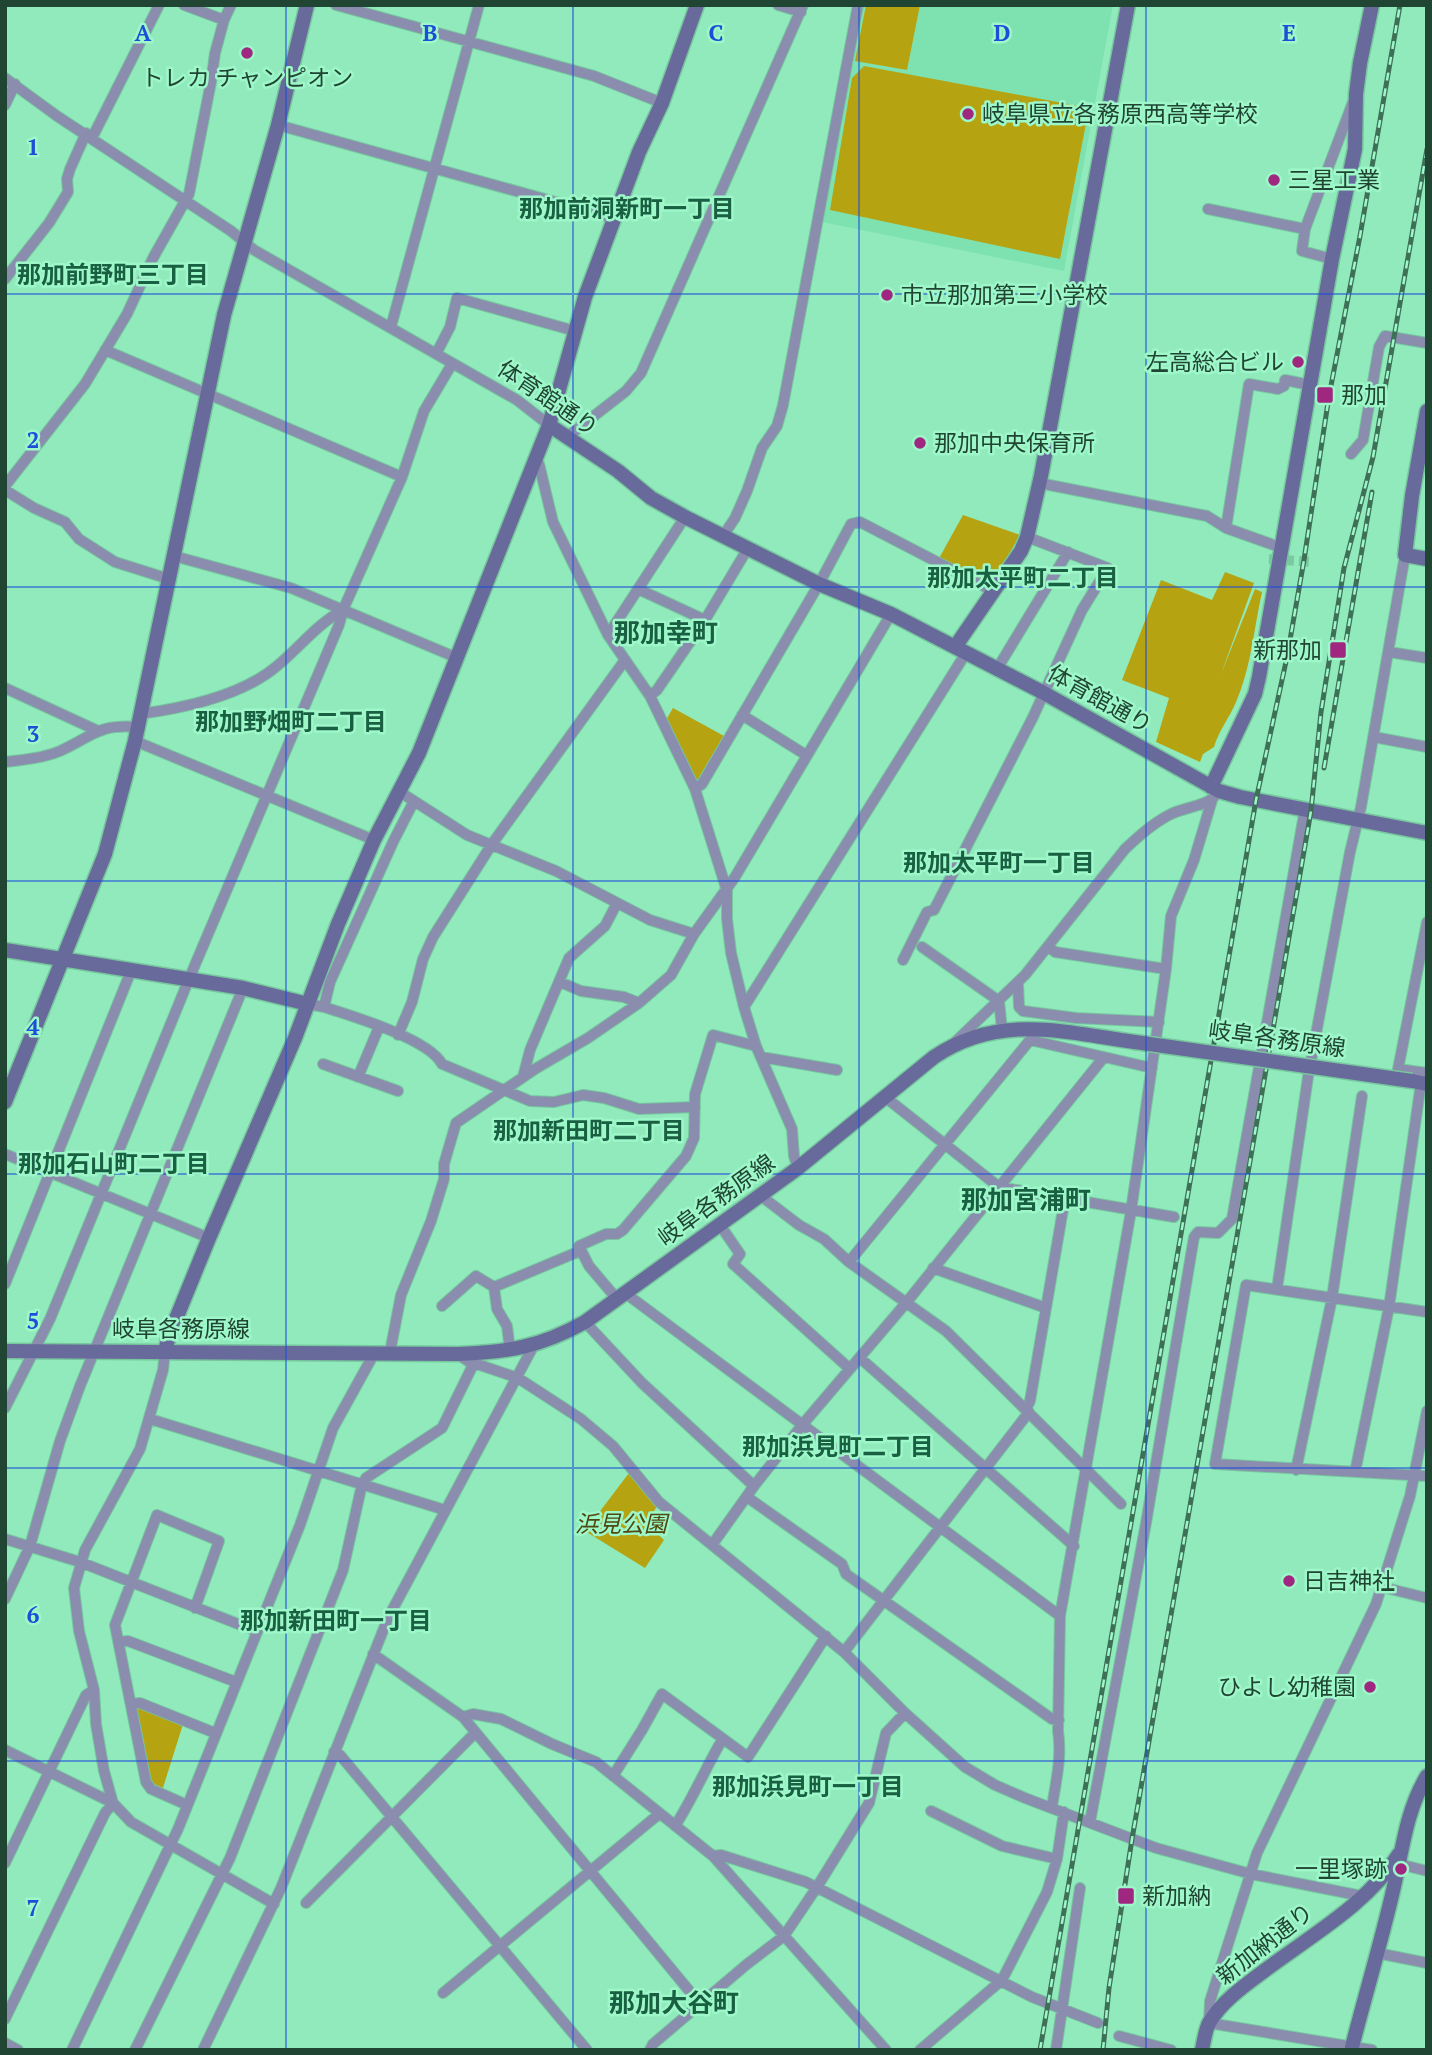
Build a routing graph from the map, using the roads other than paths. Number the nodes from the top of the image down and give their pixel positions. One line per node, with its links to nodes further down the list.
1 (159, 5): 21 (street)
2 (184, 5): 13 (street)
3 (231, 5): 13 (street)
4 (307, 5): 20 (street)
5 (336, 5): 14 (street)
6 (479, 5): 14 (street)
7 (697, 5): 18 (street)
8 (778, 5): 12 (street)
9 (858, 5): 49 (street)
10 (1128, 5): 46 (street)
11 (1372, 5): 17 (street)
12 (802, 9): 40 (street)
13 (224, 20): 23 (street)
14 (469, 42): 18 (street); 22 (street)
15 (5, 78): 16 (street)
16 (15, 84): 19 (street); 21 (street)
17 (1356, 94): 26 (street); 28 (street)
18 (662, 103): 25 (street)
19 (5, 104)
20 (278, 125): 22 (street); 27 (street)
21 (89, 136): 23 (street); 29 (street)
22 (435, 168): 25 (street); 30 (street)
23 (186, 201): 27 (street); 33 (street)
24 (1208, 209): 26 (street)
25 (613, 218): 31 (street)
26 (1305, 229): 28 (street)
27 (244, 242): 30 (street); 37 (street)
28 (1332, 258): 36 (street)
29 (5, 279)
30 (389, 327): 34 (street, 体育館通り)
31 (575, 331): 34 (street); 39 (street)
32 (1427, 343): 41 (street)
33 (105, 350): 37 (street); 45 (street)
34 (436, 354): 35 (street, 体育館通り)
35 (452, 363): 39 (street, 体育館通り); 44 (street)
36 (1310, 385): 48 (street); 52 (street)
37 (207, 393): 44 (street); 55 (street)
38 (1427, 411): 42 (street)
39 (550, 425): 40 (street, 体育館通り); 43 (street)
40 (566, 438): 47 (street, 体育館通り)
41 (1351, 454)
42 (1422, 459): 54 (street)
43 (535, 460): 64 (street); 67 (street)
44 (402, 477): 61 (street)
45 (7, 482): 57 (street)
46 (1040, 483): 48 (street); 50 (street)
47 (685, 517): 49 (street, 体育館通り); 59 (street)
48 (1226, 528): 52 (street)
49 (723, 536): 51 (street)
50 (1027, 537): 53 (street); 60 (street)
51 (748, 548): 58 (street); 63 (street)
52 (1282, 548): 83 (street)
53 (1068, 552): 70 (street); 72 (street)
54 (1405, 555): 56 (street); 66 (street)
55 (174, 556): 57 (street); 61 (street)
56 (1427, 559)
57 (169, 579): 75 (street)
58 (819, 584): 60 (street); 62 (street); 74 (street)
59 (638, 589): 63 (street); 64 (street)
60 (993, 591): 65 (street)
61 (343, 610): 67 (street); 75 (street); 84 (street)
62 (891, 614): 65 (street, 体育館通り); 79 (street)
63 (705, 620): 73 (street)
64 (608, 635): 69 (street)
65 (961, 650): 70 (street, 体育館通り); 110 (street)
66 (1389, 652): 68 (street); 77 (street)
67 (455, 657): 82 (street)
68 (1427, 658)
69 (625, 660): 73 (street); 90 (street)
70 (997, 669): 72 (street, 体育館通り)
71 (5, 688): 76 (street)
72 (1042, 692): 83 (street, 体育館通り); 99 (street)
73 (650, 696): 81 (street)
74 (742, 715): 79 (street); 81 (street)
75 (138, 727): 76 (street); 84 (street); 98 (street)
76 (96, 730): 80 (street)
77 (1374, 737): 78 (street); 87 (street)
78 (1427, 747)
79 (806, 755): 91 (street)
80 (5, 762)
81 (695, 789): 91 (street)
82 (400, 792): 85 (street); 89 (street)
83 (1214, 793): 86 (street, 体育館通り); 95 (street); 100 (street)
84 (267, 794): 89 (street); 102 (street)
85 (414, 802): 90 (street); 109 (street)
86 (1305, 809): 87 (street, 体育館通り); 227 (street)
87 (1357, 820): 88 (street, 体育館通り); 149 (street)
88 (1427, 833)
89 (374, 840): 108 (street)
90 (492, 844): 92 (street); 114 (street)
91 (727, 891): 94 (street); 110 (street)
92 (617, 902): 94 (street); 103 (street)
93 (1427, 922): 124 (street)
94 (694, 934): 107 (street)
95 (1048, 946): 100 (street); 104 (street)
96 (922, 947): 106 (street)
97 (5, 950): 98 (street)
98 (62, 960): 101 (street); 129 (street)
99 (903, 960)
100 (1166, 969): 111 (street)
101 (131, 971): 102 (street); 134 (street)
102 (188, 979): 105 (street); 136 (street)
103 (560, 982): 107 (street); 123 (street)
104 (1018, 982): 106 (street); 111 (street)
105 (243, 988): 108 (street); 140 (street)
106 (999, 1001): 113 (street); 115 (street)
107 (639, 1003): 123 (street)
108 (308, 1004): 109 (street); 143 (street)
109 (324, 1007): 112 (street)
110 (744, 1007): 116 (street)
111 (1158, 1022): 120 (street)
112 (379, 1027): 114 (street); 122 (street)
113 (1002, 1029): 115 (street, 岐阜各務原線); 124 (street, 岐阜各務原線, bridge)
114 (398, 1035): 126 (street)
115 (952, 1045): 128 (street, 岐阜各務原線)
116 (756, 1046): 117 (street); 130 (street)
117 (761, 1057): 121 (street); 133 (street)
118 (1104, 1057): 120 (street); 131 (street); 135 (street)
119 (323, 1064): 122 (street)
120 (1152, 1068): 139 (street)
121 (837, 1070)
122 (358, 1077): 125 (street)
123 (523, 1078): 126 (street)
124 (1422, 1080): 154 (street)
125 (398, 1091)
126 (503, 1091): 130 (street); 165 (street)
127 (1362, 1096): 151 (street)
128 (885, 1097): 131 (street); 133 (street, 岐阜各務原線)
129 (5, 1102)
130 (695, 1107): 144 (street)
131 (944, 1145): 135 (street); 145 (street)
132 (5, 1154): 134 (street)
133 (798, 1168): 137 (street, 岐阜各務原線)
134 (50, 1172): 136 (street); 147 (street)
135 (999, 1187): 138 (street); 146 (street)
136 (102, 1192): 140 (street); 161 (street)
137 (761, 1196): 142 (street, 岐阜各務原線); 145 (street)
138 (1065, 1198): 139 (street); 155 (street)
139 (1131, 1211): 141 (street); 179 (street)
140 (152, 1214): 143 (street); 163 (street)
141 (1174, 1217)
142 (720, 1225): 150 (street, 岐阜各務原線); 169 (street)
143 (209, 1238): 162 (street)
144 (580, 1251): 148 (street); 150 (street)
145 (849, 1262): 152 (street)
146 (933, 1268): 152 (street); 155 (street)
147 (5, 1284)
148 (494, 1287): 153 (street); 159 (street)
149 (1277, 1290): 151 (street); 178 (street)
150 (621, 1296): 157 (street, 岐阜各務原線); 175 (street)
151 (1332, 1298): 154 (street); 178 (street)
152 (906, 1303): 167 (street); 172 (street)
153 (442, 1306)
154 (1389, 1307): 156 (street); 180 (street)
155 (1046, 1308): 172 (street)
156 (1427, 1312)
157 (585, 1322): 158 (street, 岐阜各務原線); 184 (street)
158 (534, 1345): 159 (street, 岐阜各務原線); 170 (street)
159 (510, 1350): 166 (street, 岐阜各務原線)
160 (5, 1351): 161 (street, 岐阜各務原線)
161 (35, 1351): 163 (street, 岐阜各務原線); 171 (street)
162 (165, 1351): 163 (street, 岐阜各務原線); 164 (street, 岐阜各務原線); 174 (street)
163 (96, 1352): 191 (street)
164 (374, 1352): 165 (street, 岐阜各務原線); 177 (street)
165 (390, 1352): 166 (street, 岐阜各務原線)
166 (458, 1354): 168 (street)
167 (860, 1357): 169 (street); 176 (street)
168 (474, 1363): 170 (street); 183 (street)
169 (850, 1369): 175 (street)
170 (518, 1378): 187 (street); 190 (street)
171 (5, 1408)
172 (1028, 1410): 176 (street); 179 (street)
173 (1427, 1411): 182 (street)
174 (150, 1419): 177 (street); 193 (street)
175 (803, 1424): 184 (street); 188 (street)
176 (985, 1468): 188 (street); 192 (street)
177 (318, 1470): 183 (street); 201 (street)
178 (1296, 1470): 180 (street)
179 (1086, 1471): 186 (street); 192 (street)
180 (1355, 1472): 182 (street)
181 (1427, 1476): 182 (street)
182 (1413, 1477): 195 (street)
183 (362, 1484): 187 (street); 236 (street)
184 (754, 1486): 185 (street)
185 (747, 1497): 190 (street); 198 (street)
186 (1121, 1504)
187 (445, 1510): 205 (street)
188 (938, 1527): 198 (street); 200 (street)
189 (5, 1539): 191 (street)
190 (712, 1545): 202 (street)
191 (30, 1546): 193 (street); 197 (street)
192 (1073, 1546): 200 (street)
193 (80, 1562): 194 (street); 207 (street)
194 (132, 1583): 199 (street); 199 (street); 203 (street)
195 (1382, 1587): 196 (street); 237 (street)
196 (1427, 1598)
197 (5, 1599)
198 (884, 1600): 204 (street); 211 (street)
199 (195, 1608): 201 (street)
200 (1060, 1616): 211 (street)
201 (257, 1631): 206 (street)
202 (826, 1636): 204 (street); 214 (street)
203 (119, 1642): 206 (street); 208 (street)
204 (844, 1651): 209 (street)
205 (373, 1654): 210 (street); 216 (street)
206 (236, 1682): 212 (street)
207 (94, 1690): 217 (street); 220 (street)
208 (131, 1704): 212 (street); 221 (street)
209 (905, 1713): 222 (street); 238 (street)
210 (463, 1717): 213 (street); 218 (street)
211 (1059, 1720): 222 (street)
212 (215, 1733): 221 (street)
213 (475, 1733): 226 (street); 234 (street)
214 (722, 1740): 218 (street); 228 (street)
215 (5, 1750): 217 (street)
216 (334, 1752): 226 (street); 242 (street)
217 (49, 1772): 220 (street); 233 (street)
218 (613, 1776): 225 (street)
219 (1427, 1776): 232 (street)
220 (113, 1803): 229 (street); 251 (street)
221 (187, 1805): 229 (street)
222 (1052, 1807): 224 (street)
223 (931, 1811): 231 (street)
224 (1064, 1812): 227 (street); 231 (street)
225 (659, 1814): 228 (street); 234 (street)
226 (393, 1816): 241 (street); 244 (street)
227 (1090, 1822): 237 (street)
228 (675, 1826): 230 (street)
229 (171, 1844): 236 (street); 258 (street)
230 (713, 1856): 238 (street); 243 (street)
231 (1057, 1859): 247 (street)
232 (1399, 1859): 235 (street); 240 (street, 新加納通り); 245 (street)
233 (5, 1863)
234 (591, 1871): 244 (street); 249 (street)
235 (1427, 1871)
236 (221, 1872): 242 (street); 259 (street)
237 (1251, 1874): 240 (street); 253 (street)
238 (817, 1887): 243 (street); 247 (street)
239 (1080, 1888): 250 (street)
240 (1363, 1896): 253 (street, 新加納通り)
241 (306, 1903)
242 (274, 1904): 260 (street)
243 (784, 1936): 249 (street); 263 (street)
244 (500, 1946): 248 (street); 261 (street)
245 (1377, 1952): 246 (street); 256 (street)
246 (1427, 1963)
247 (1002, 1980): 250 (street); 264 (street)
248 (443, 1993)
249 (701, 2005): 262 (street)
250 (1063, 2009): 252 (street); 265 (street)
251 (5, 2019)
252 (1098, 2023)
253 (1209, 2024): 256 (street); 267 (street, 新加納通り)
254 (1119, 2036): 266 (street)
255 (5, 2043): 257 (street)
256 (1352, 2047): 268 (street)
257 (18, 2050)
258 (72, 2050)
259 (135, 2050)
260 (203, 2050)
261 (587, 2050)
262 (650, 2050)
263 (886, 2050)
264 (920, 2050)
265 (1056, 2050)
266 (1171, 2050)
267 (1202, 2050)
268 (1372, 2050)

